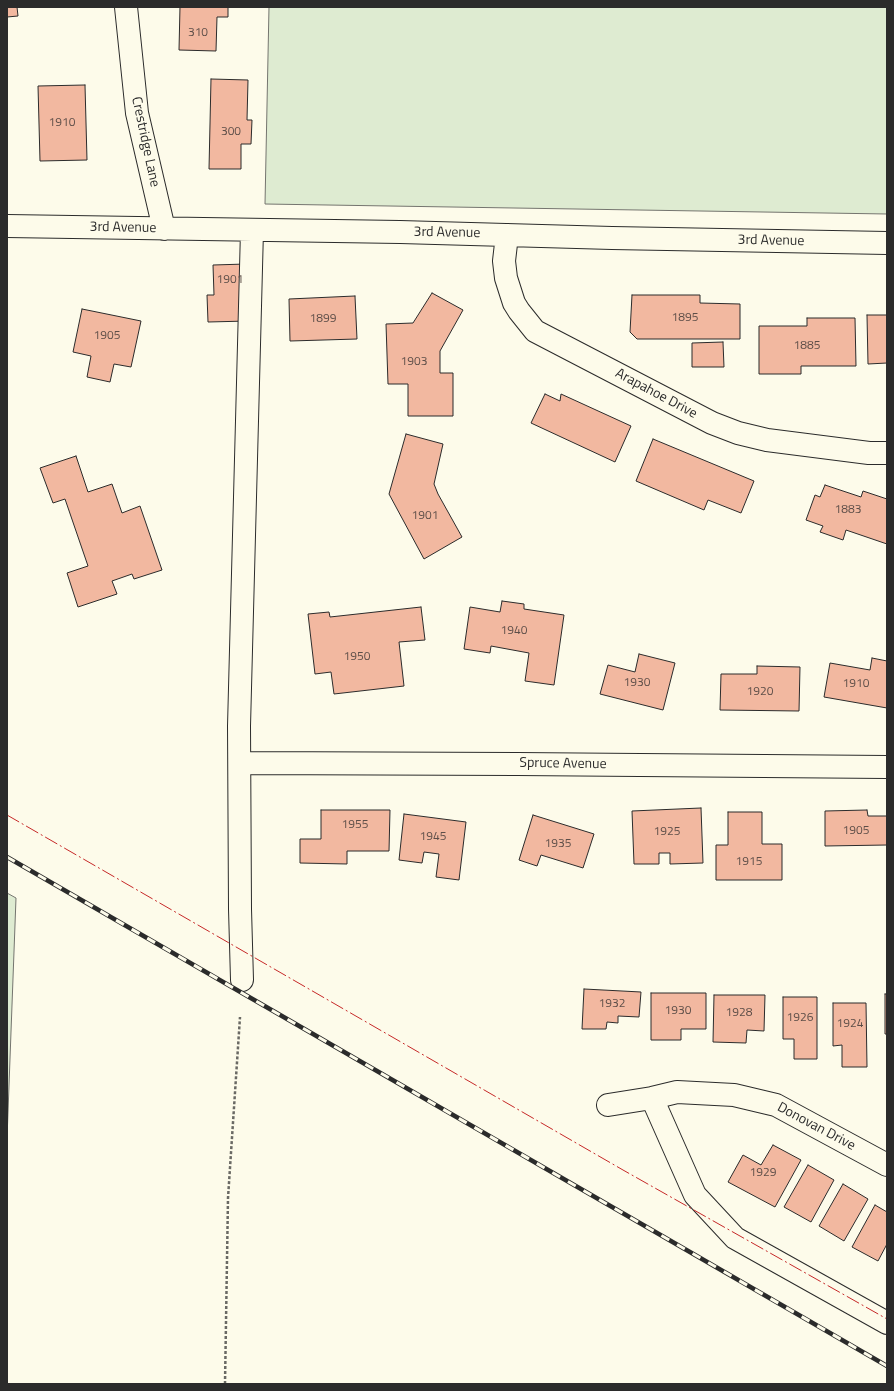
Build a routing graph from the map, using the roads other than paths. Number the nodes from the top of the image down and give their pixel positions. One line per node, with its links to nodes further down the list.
1 (126, 7): 3 (street, Crestridge Lane)
2 (7, 226): 3 (street, 3rd Avenue)
3 (164, 229): 4 (street, 3rd Avenue)
4 (252, 230): 5 (street, 3rd Avenue); 8 (street)
5 (507, 235): 6 (street, 3rd Avenue); 7 (street, Arapahoe Drive)
6 (887, 243)
7 (887, 453)
8 (240, 763): 9 (street, Spruce Avenue); 10 (street)
9 (887, 767)
10 (242, 980)
11 (652, 1098): 12 (street, Donovan Drive); 13 (street, Donovan Drive); 14 (street)
12 (608, 1105)
13 (884, 1158)
14 (887, 1323)

